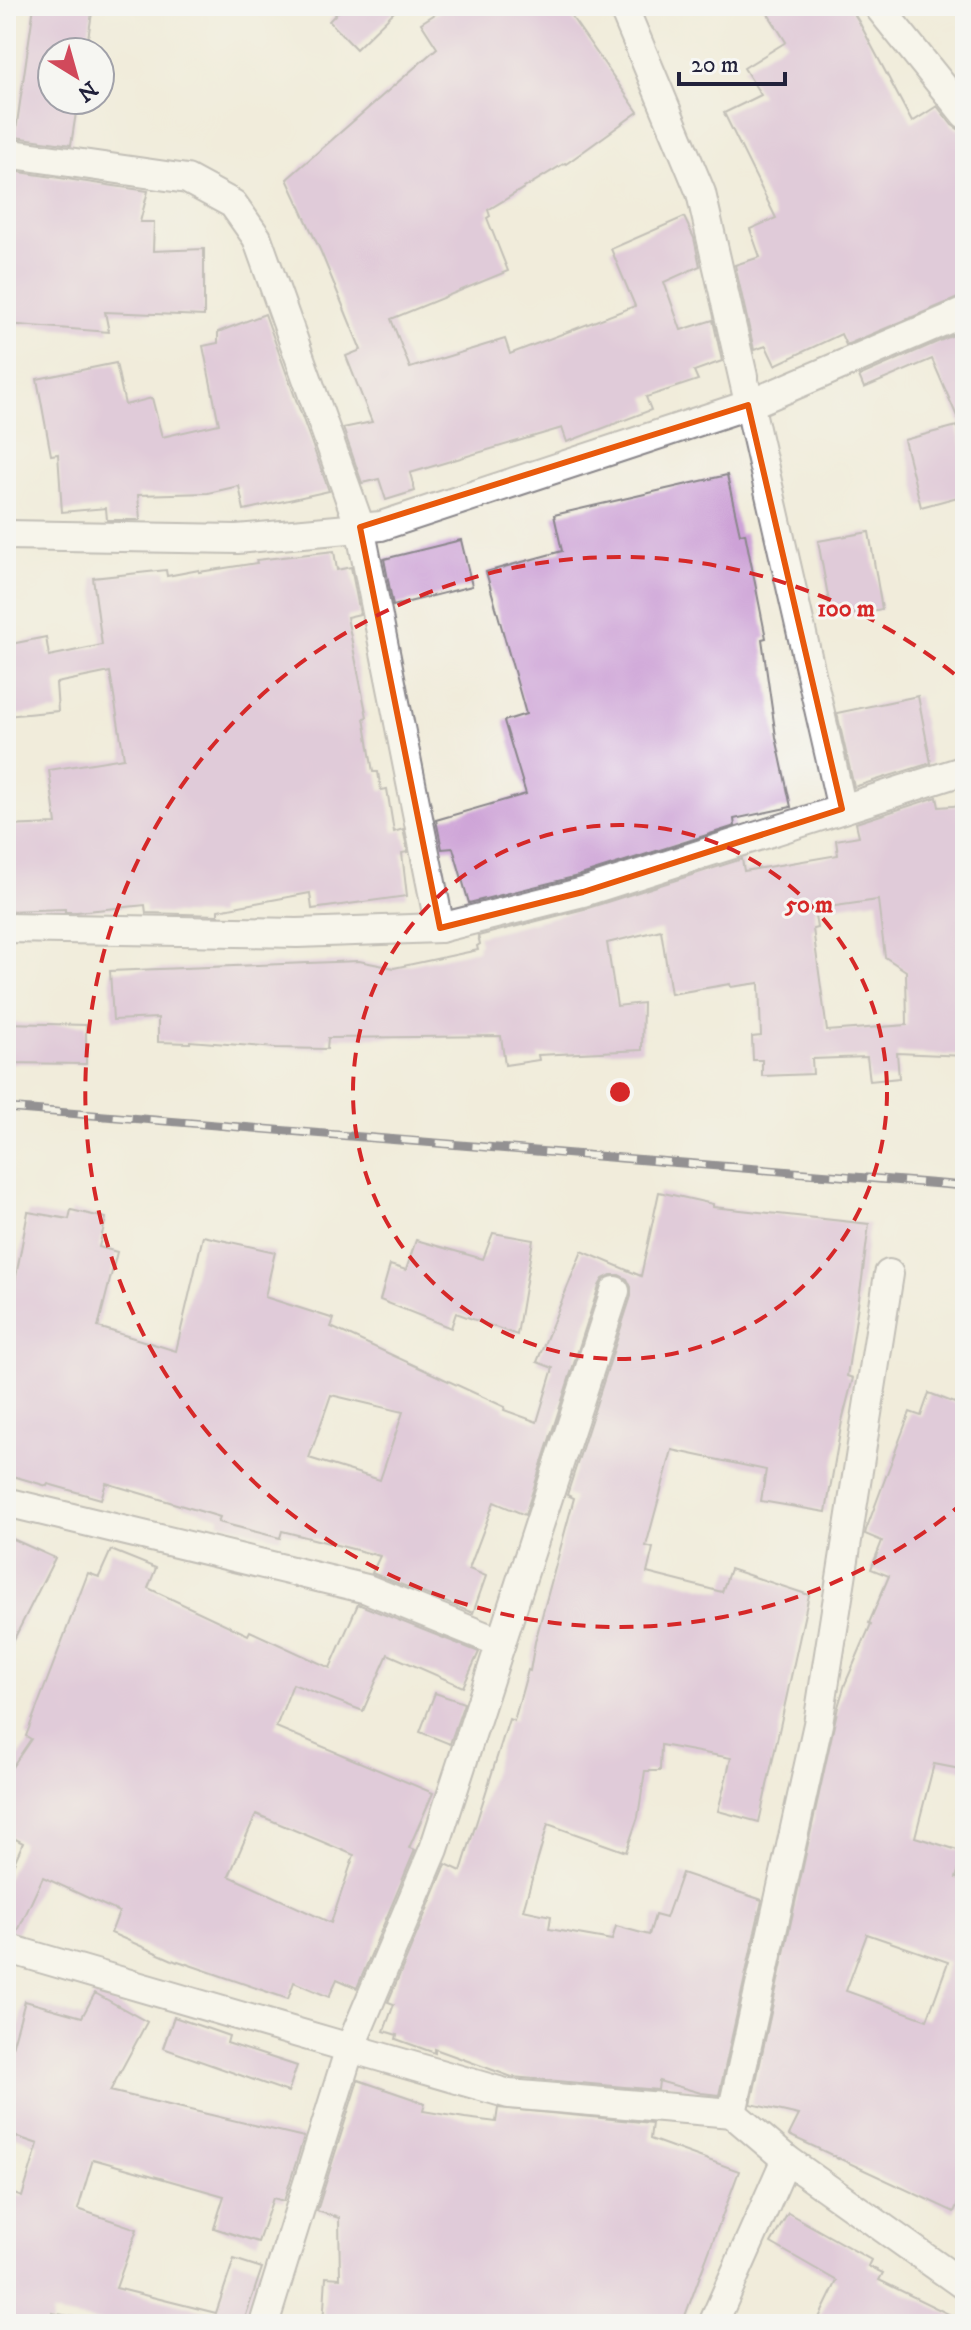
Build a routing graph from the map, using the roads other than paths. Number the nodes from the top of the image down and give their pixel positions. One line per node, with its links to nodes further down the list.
1 (878, 6): 3 (street)
2 (624, 9): 6 (street)
3 (965, 114)
4 (6, 153): 7 (street)
5 (965, 312): 6 (street)
6 (748, 405): 7 (street); 10 (street)
7 (360, 527): 8 (street); 12 (street)
8 (6, 535)
9 (965, 770): 10 (street)
10 (842, 809): 12 (street)
11 (6, 928): 12 (street)
12 (440, 928)
13 (889, 1274): 19 (street)
14 (615, 1291): 16 (street)
15 (6, 1502): 16 (street)
16 (501, 1643): 18 (street)
17 (6, 1950): 18 (street)
18 (350, 2048): 19 (street); 22 (street)
19 (732, 2113): 20 (street)
20 (786, 2159): 21 (street); 23 (street)
21 (965, 2286)
22 (264, 2324)
23 (713, 2324)

